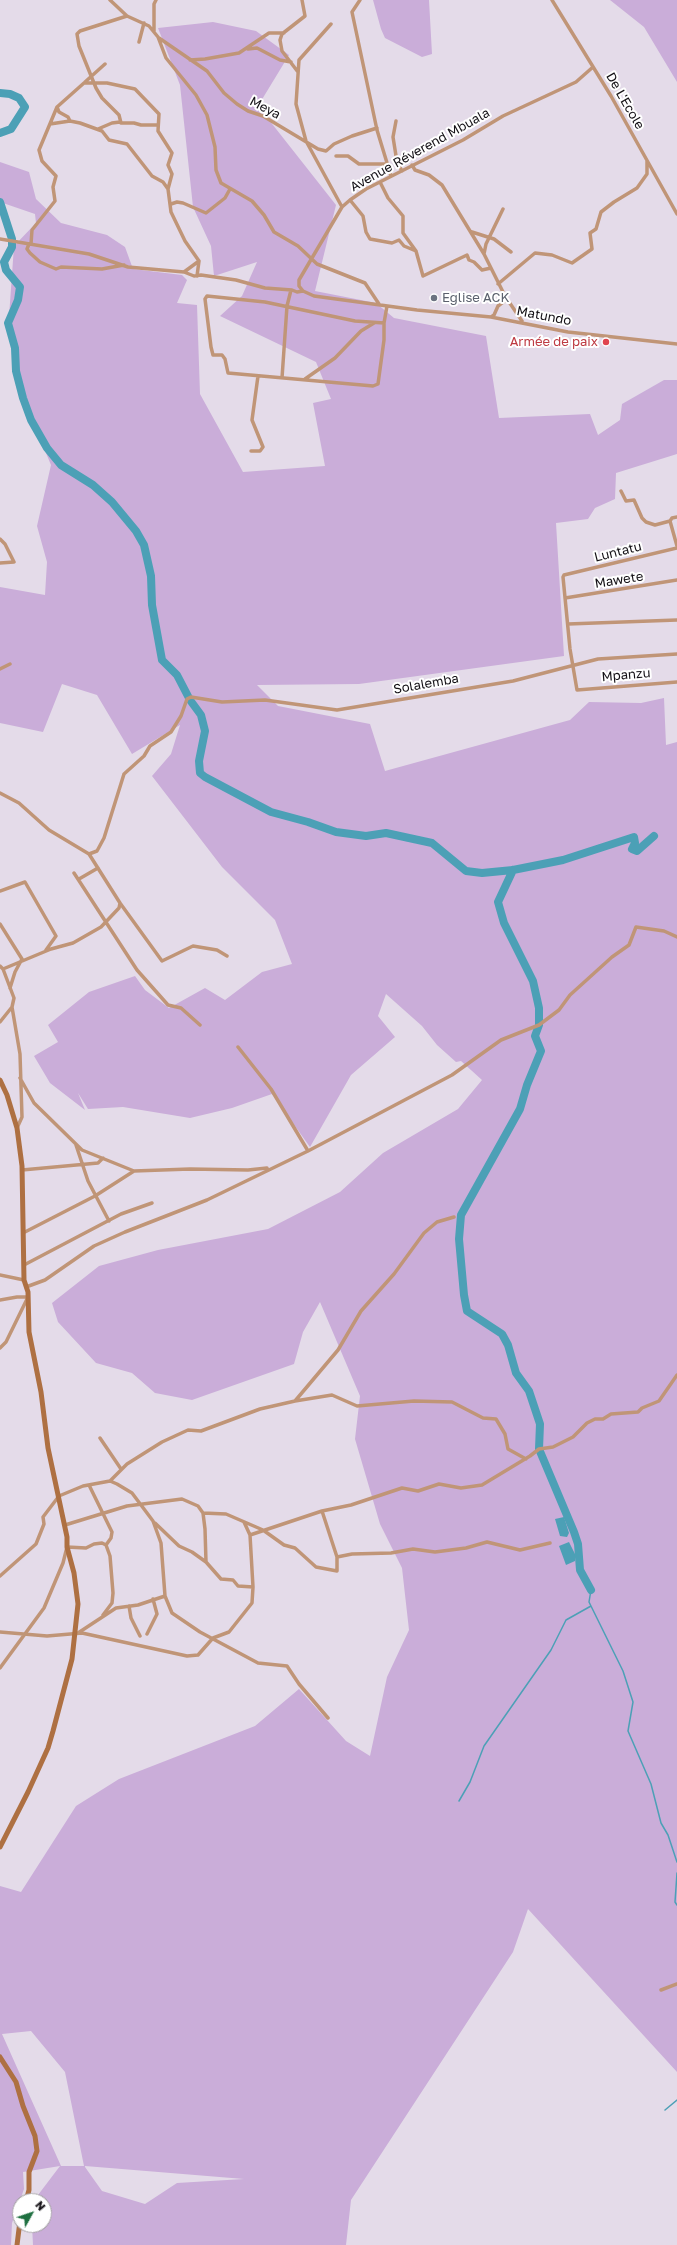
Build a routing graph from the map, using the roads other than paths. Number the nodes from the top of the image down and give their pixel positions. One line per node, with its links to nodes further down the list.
1 (110, 0): 6 (street)
2 (156, 0): 9 (street)
3 (302, 0): 10 (street)
4 (360, 0): 28 (street)
5 (552, 0): 17 (street, De L'Ecole)
6 (127, 16): 7 (street); 19 (street)
7 (144, 22): 9 (street); 12 (street)
8 (331, 24): 18 (street)
9 (154, 31): 11 (street)
10 (284, 33): 13 (street); 15 (street)
11 (158, 37): 14 (street, Meya); 38 (street)
12 (139, 42)
13 (247, 49): 14 (street); 15 (street)
14 (189, 60): 30 (street, Meya)
15 (291, 62): 18 (street)
16 (104, 64): 19 (street)
17 (593, 67): 32 (street, De L'Ecole); 34 (street, Avenue Réverend Mbuala)
18 (299, 73): 30 (street)
19 (91, 76): 20 (street); 21 (street)
20 (94, 82): 21 (street); 25 (street); 27 (street)
21 (84, 83): 22 (street)
22 (56, 106): 23 (street); 26 (street)
23 (70, 121): 26 (street); 29 (street)
24 (396, 121): 35 (street)
25 (120, 122): 27 (street); 29 (street)
26 (50, 124): 48 (street)
27 (158, 125): 39 (street)
28 (377, 128): 30 (street, Meya); 33 (street)
29 (98, 129): 39 (street)
30 (306, 141): 42 (street)
31 (336, 156): 33 (street)
32 (647, 160): 44 (street, De L'Ecole); 59 (street)
33 (387, 164): 36 (street)
34 (412, 165): 35 (street, Avenue Réverend Mbuala); 45 (street)
35 (402, 171): 36 (street, Avenue Réverend Mbuala)
36 (391, 176): 37 (street, Avenue Réverend Mbuala)
37 (380, 182): 40 (street, Avenue Réverend Mbuala); 49 (street)
38 (230, 189): 41 (street); 52 (street)
39 (168, 190): 41 (street)
40 (350, 200): 42 (street, Avenue Réverend Mbuala); 49 (street)
41 (171, 204): 53 (street)
42 (342, 207): 52 (street, Avenue Réverend Mbuala)
43 (503, 209): 46 (street)
44 (677, 214)
45 (471, 232): 46 (street); 51 (street)
46 (489, 238): 50 (street); 51 (street)
47 (0, 239): 48 (street)
48 (30, 244): 54 (street); 54 (street)
49 (416, 251): 55 (street)
50 (511, 252)
51 (484, 254): 55 (street)
52 (311, 258): 58 (street, Avenue Réverend Mbuala); 63 (street)
53 (198, 261): 56 (street); 57 (street)
54 (124, 265): 56 (street, Matundo)
55 (491, 268): 59 (street)
56 (184, 272): 57 (street, Matundo)
57 (198, 276): 60 (street, Matundo)
58 (298, 283): 60 (street, Avenue Réverend Mbuala); 61 (street)
59 (498, 284): 62 (street)
60 (291, 290): 61 (street, Matundo); 64 (street)
61 (302, 291): 63 (street, Matundo)
62 (507, 299): 66 (street); 68 (street)
63 (379, 304): 65 (street, Matundo)
64 (287, 306): 67 (street); 71 (street); 72 (street)
65 (387, 306): 66 (street, Matundo); 69 (street)
66 (491, 317): 68 (street, Matundo)
67 (375, 322): 69 (street); 73 (street)
68 (522, 322): 70 (street, Matundo)
69 (384, 323): 73 (street)
70 (677, 344)
71 (258, 376): 72 (street); 74 (street)
72 (282, 378): 73 (street)
73 (305, 379)
74 (252, 451)
75 (621, 491): 77 (street)
76 (677, 517): 77 (street)
77 (670, 521): 79 (street)
78 (0, 539): 80 (street)
79 (677, 547): 82 (street, Luntatu)
80 (0, 563)
81 (677, 580): 82 (street, Mawete)
82 (565, 598): 84 (street)
83 (677, 620): 84 (street)
84 (568, 624): 87 (street)
85 (677, 654): 87 (street, Solalemba)
86 (10, 664): 88 (street)
87 (572, 664): 89 (street, Mpanzu); 91 (street, Solalemba)
88 (0, 669)
89 (677, 682)
90 (0, 793): 91 (street)
91 (89, 854): 92 (street)
92 (98, 868): 94 (street); 96 (street)
93 (74, 873): 94 (street)
94 (79, 879): 97 (street)
95 (0, 890): 100 (street)
96 (120, 903): 97 (street); 101 (street)
97 (106, 921): 100 (street); 107 (street)
98 (0, 924): 102 (street)
99 (677, 937): 113 (street)
100 (46, 951): 102 (street)
101 (227, 956)
102 (22, 959): 103 (street); 104 (street)
103 (2, 967): 104 (street)
104 (10, 988): 105 (street)
105 (12, 1007): 106 (street); 109 (street)
106 (0, 1022)
107 (200, 1025)
108 (238, 1047): 113 (street)
109 (20, 1078): 111 (street); 112 (street)
110 (0, 1080): 111 (street)
111 (17, 1128): 117 (street)
112 (75, 1144): 114 (street); 116 (street)
113 (308, 1151): 115 (street)
114 (103, 1158): 116 (street); 118 (street)
115 (285, 1162): 118 (street); 127 (street)
116 (81, 1163): 117 (street); 119 (street)
117 (22, 1170): 123 (street)
118 (134, 1171): 119 (street)
119 (94, 1196): 122 (street); 123 (street)
120 (152, 1203): 122 (street)
121 (454, 1217): 132 (street)
122 (109, 1221): 124 (street)
123 (23, 1233): 124 (street)
124 (24, 1265): 126 (street)
125 (0, 1275): 126 (street)
126 (24, 1280): 127 (street)
127 (26, 1287): 128 (street)
128 (28, 1297): 129 (street); 130 (street); 138 (street)
129 (0, 1300)
130 (0, 1348)
131 (677, 1375): 134 (street)
132 (295, 1401): 134 (street); 135 (street)
133 (100, 1438): 135 (street)
134 (526, 1459): 140 (street)
135 (121, 1469): 136 (street)
136 (110, 1481): 137 (street); 139 (street)
137 (89, 1485): 138 (street); 142 (street)
138 (59, 1496): 145 (street); 153 (street)
139 (140, 1506): 141 (street); 142 (street); 143 (street)
140 (322, 1511): 146 (street); 151 (street)
141 (203, 1513): 144 (street); 152 (street)
142 (103, 1514): 145 (street); 149 (street)
143 (153, 1521): 152 (street); 155 (street)
144 (244, 1522): 146 (street); 147 (street)
145 (65, 1525): 150 (street)
146 (263, 1530): 147 (street); 151 (street)
147 (250, 1535): 154 (street)
148 (550, 1543): 151 (street)
149 (106, 1545): 150 (street); 158 (street)
150 (67, 1547): 160 (street); 161 (street)
151 (337, 1557)
152 (206, 1562): 154 (street)
153 (0, 1576)
154 (253, 1587): 164 (street)
155 (164, 1596): 156 (street); 164 (street)
156 (153, 1600): 157 (street); 162 (street)
157 (129, 1606): 158 (street); 163 (street)
158 (103, 1615): 161 (street)
159 (0, 1632): 160 (street)
160 (26, 1632): 161 (street); 165 (street)
161 (75, 1634): 164 (street); 167 (street)
162 (147, 1634)
163 (140, 1636)
164 (213, 1638): 166 (street)
165 (0, 1668)
166 (328, 1718)
167 (0, 1847)
168 (677, 1984): 169 (street)
169 (661, 1990)
170 (0, 2057): 171 (street)
171 (27, 2193)
172 (18, 2233): 173 (street)
173 (17, 2245)

